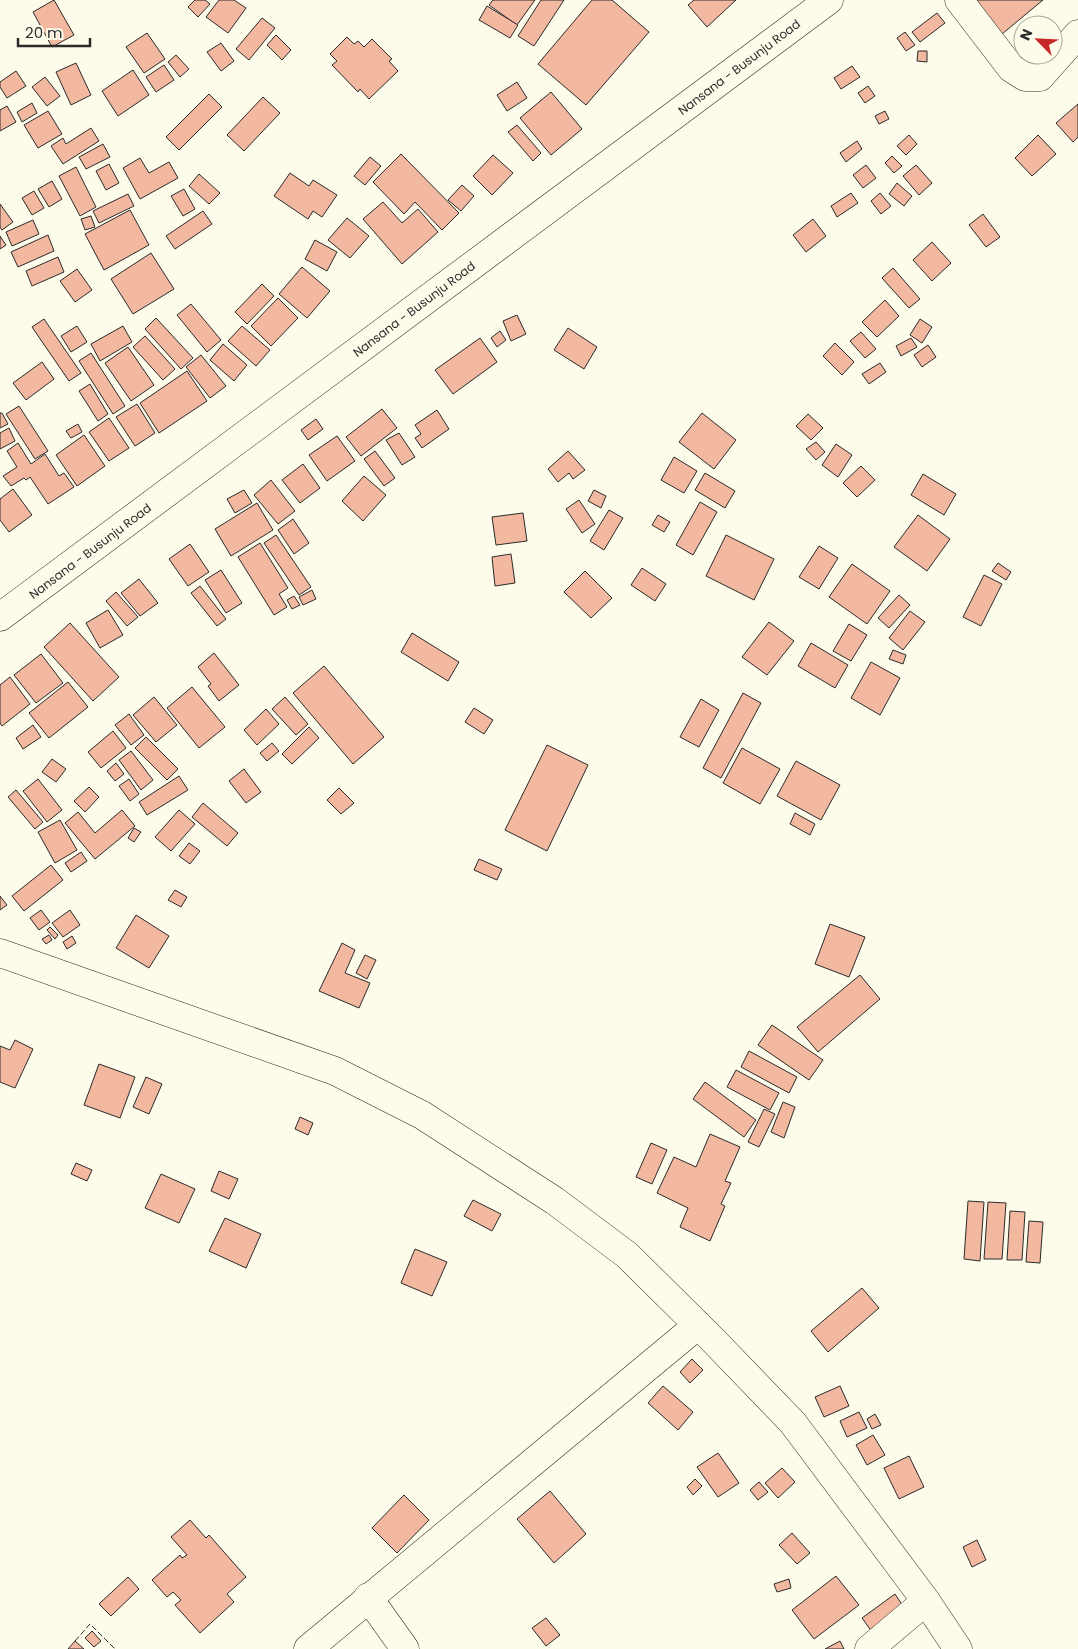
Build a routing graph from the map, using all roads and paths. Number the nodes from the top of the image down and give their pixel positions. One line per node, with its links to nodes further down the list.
1 (829, 0): 4 (street, Nansana - Busunju Road)
2 (959, 0): 3 (street)
3 (1078, 34)
4 (0, 618)
5 (0, 953): 6 (street)
6 (698, 1325): 7 (street); 8 (street)
7 (368, 1597): 9 (street); 10 (street)
8 (926, 1601): 11 (street); 12 (street)
9 (308, 1649)
10 (406, 1649)
11 (869, 1649)
12 (958, 1649)

